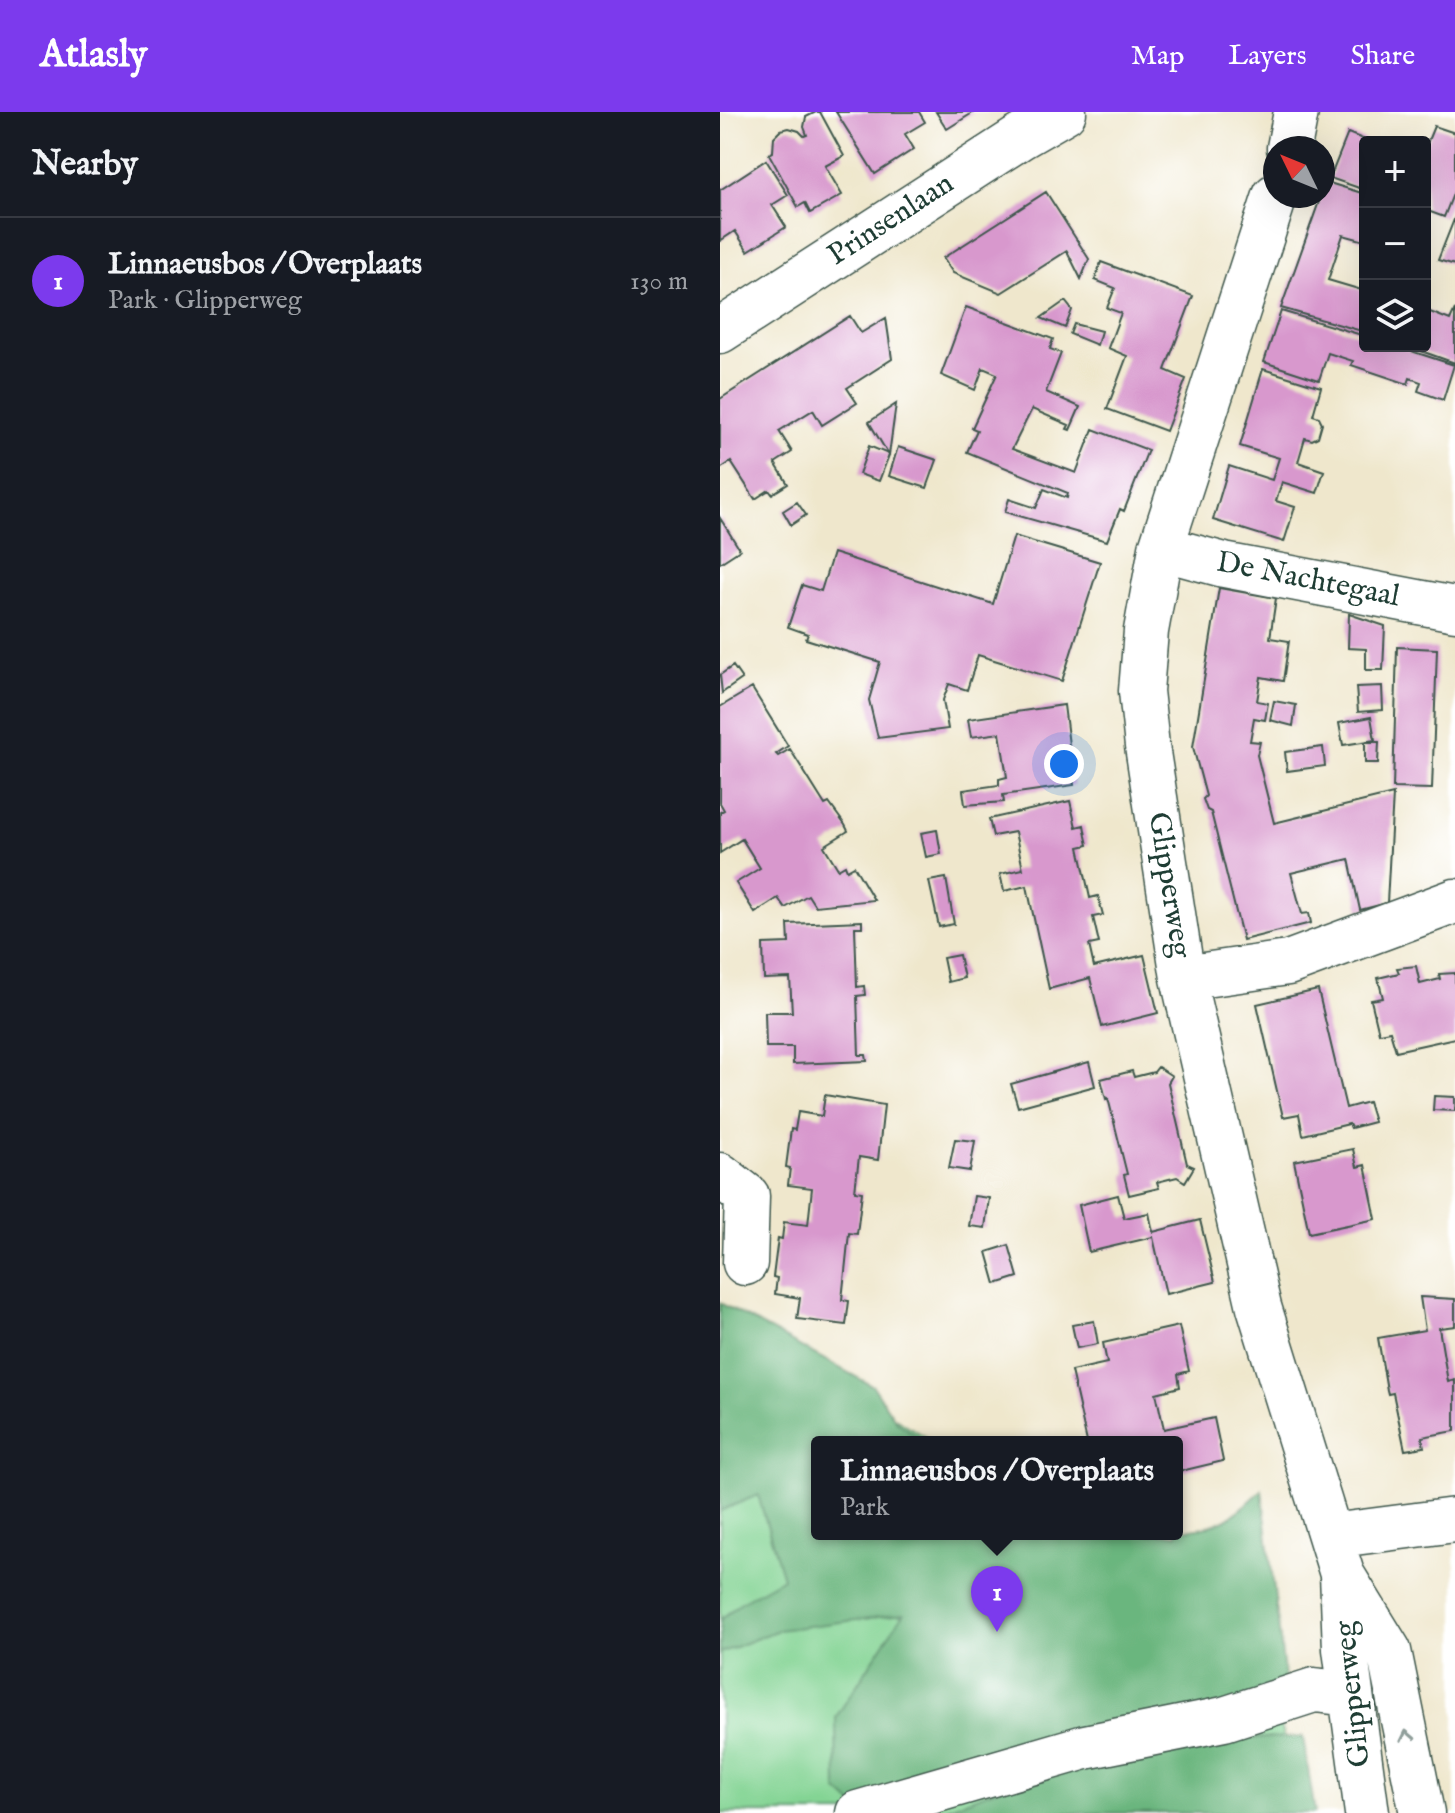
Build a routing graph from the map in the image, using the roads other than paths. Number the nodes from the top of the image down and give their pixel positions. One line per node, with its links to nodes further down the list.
1 (1064, 112): 5 (street, Prinsenlaan)
2 (1296, 112): 3 (street)
3 (1291, 136)
4 (1271, 208): 6 (street, Glipperweg)
5 (720, 331)
6 (1161, 548): 7 (street, De Nachtegaal); 9 (street, Glipperweg)
7 (1455, 609)
8 (1455, 901): 9 (street)
9 (1183, 978): 13 (street, Glipperweg)
10 (720, 1175): 11 (street)
11 (745, 1263)
12 (1455, 1520): 13 (street)
13 (1336, 1555): 14 (street, Glipperweg); 17 (street, Glipperweg, one-way to 13)
14 (1351, 1694): 15 (street); 16 (street, Glipperweg)
15 (858, 1813)
16 (1367, 1813)
17 (1422, 1813)

